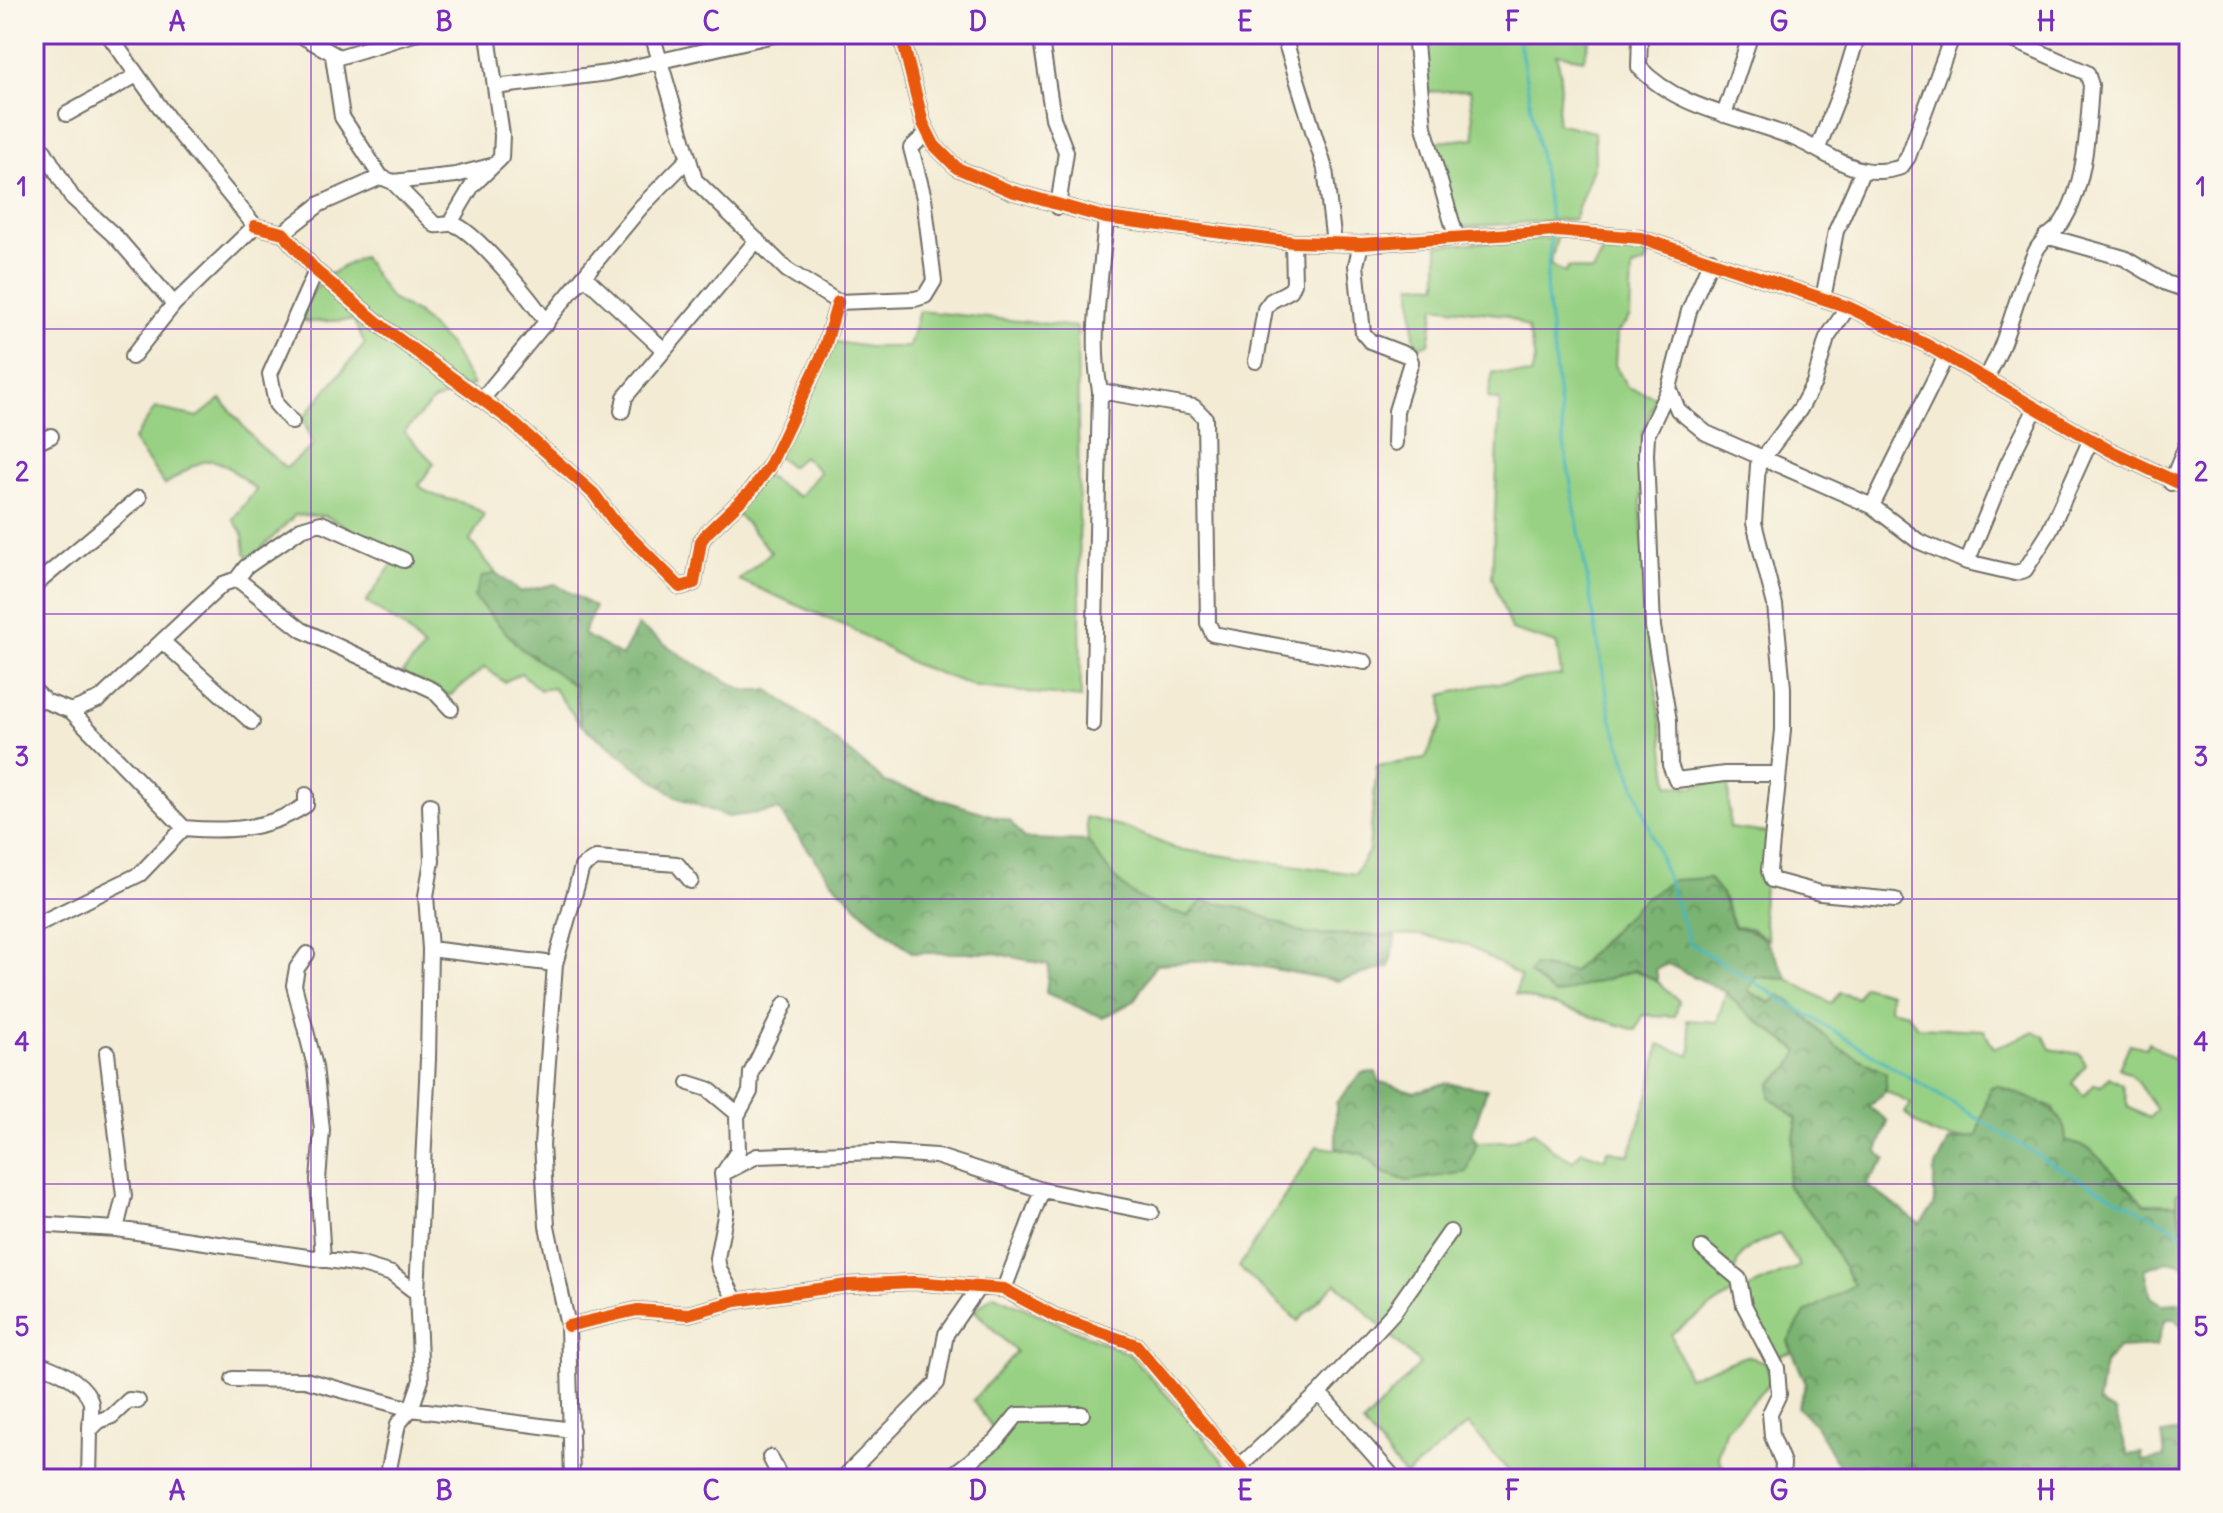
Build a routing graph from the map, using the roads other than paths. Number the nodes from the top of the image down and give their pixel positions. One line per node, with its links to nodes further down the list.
1 (132, 34): 16 (street)
2 (298, 34): 17 (street)
3 (414, 34): 17 (street)
4 (488, 34): 20 (street)
5 (652, 34): 18 (street)
6 (778, 34): 18 (street)
7 (901, 34): 23 (street)
8 (1040, 34): 30 (street)
9 (1283, 34): 39 (street)
10 (1415, 34): 35 (street)
11 (1640, 34): 22 (street)
12 (1751, 34): 22 (street)
13 (1858, 34): 24 (street)
14 (1953, 34): 28 (street)
15 (2000, 34): 36 (street)
16 (111, 39): 19 (street)
17 (333, 56): 29 (street)
18 (660, 60): 20 (street); 26 (street)
19 (137, 75): 21 (street); 33 (street)
20 (495, 87): 27 (street)
21 (67, 114)
22 (1724, 115): 24 (street)
23 (927, 133): 30 (street); 46 (street)
24 (1818, 148): 28 (street)
25 (44, 151): 47 (street)
26 (689, 158): 37 (street); 43 (street)
27 (491, 166): 29 (street); 32 (street)
28 (1863, 170): 45 (street)
29 (387, 179): 32 (street); 34 (street)
30 (1058, 207): 31 (street)
31 (1106, 218): 38 (street); 56 (street)
32 (450, 223): 49 (street)
33 (255, 226): 34 (street); 47 (street)
34 (283, 233): 42 (street)
35 (1456, 236): 40 (street); 41 (street)
36 (2046, 236): 44 (street); 54 (street)
37 (757, 240): 46 (street); 50 (street)
38 (1293, 242): 39 (street); 53 (street)
39 (1334, 243): 40 (street)
40 (1361, 244): 64 (street)
41 (1711, 260): 45 (street); 55 (street)
42 (316, 271): 57 (street); 60 (street)
43 (585, 277): 49 (street); 50 (street)
44 (2189, 291)
45 (1823, 299): 48 (street)
46 (838, 302): 57 (street)
47 (174, 304): 52 (street)
48 (1848, 307): 51 (street); 66 (street)
49 (547, 323): 57 (street)
50 (664, 350): 59 (street)
51 (1946, 356): 54 (street); 70 (street)
52 (132, 357)
53 (1256, 361)
54 (1986, 378): 58 (street)
55 (1669, 388): 66 (street); 82 (street)
56 (1100, 391): 76 (street); 81 (street)
57 (483, 398)
58 (2036, 408): 62 (street); 72 (street)
59 (622, 411)
60 (292, 422)
61 (51, 436): 65 (street)
62 (2091, 439): 67 (street); 72 (street)
63 (2189, 439): 67 (street)
64 (1395, 443)
65 (34, 444)
66 (1763, 456): 70 (street); 82 (street)
67 (2171, 483): 68 (street)
68 (2189, 488)
69 (139, 498): 74 (street)
70 (1872, 506): 72 (street)
71 (404, 560): 73 (street)
72 (1967, 562)
73 (237, 579): 75 (street); 78 (street)
74 (34, 586)
75 (163, 642): 79 (street); 80 (street)
76 (1365, 662)
77 (34, 690): 79 (street)
78 (451, 709)
79 (71, 711): 85 (street)
80 (252, 722)
81 (1093, 724)
82 (1777, 774): 87 (street)
83 (306, 795): 85 (street)
84 (430, 805): 89 (street)
85 (184, 828): 88 (street)
86 (691, 881): 91 (street)
87 (1895, 900)
88 (34, 926)
89 (430, 949): 91 (street); 106 (street)
90 (307, 954): 103 (street)
91 (555, 964): 108 (street)
92 (785, 1004): 95 (street)
93 (107, 1053): 100 (street)
94 (689, 1083): 95 (street)
95 (738, 1114): 96 (street)
96 (722, 1174): 97 (street); 107 (street)
97 (1042, 1190): 98 (street); 105 (street)
98 (1151, 1212)
99 (34, 1224): 100 (street)
100 (116, 1229): 103 (street)
101 (1450, 1232): 111 (street)
102 (1702, 1248): 127 (street)
103 (323, 1260): 106 (street)
104 (978, 1288): 105 (street); 107 (street); 123 (street)
105 (1004, 1289): 118 (street)
106 (417, 1293): 113 (street)
107 (736, 1301): 108 (street)
108 (568, 1326): 116 (street)
109 (34, 1362): 115 (street)
110 (233, 1379): 113 (street)
111 (1319, 1393): 118 (street); 126 (street)
112 (138, 1401): 115 (street)
113 (411, 1409): 116 (street); 120 (street)
114 (1082, 1414): 124 (street)
115 (90, 1430): 119 (street)
116 (572, 1430): 121 (street)
117 (770, 1457): 122 (street)
118 (1240, 1466): 125 (street)
119 (89, 1479)
120 (387, 1479)
121 (572, 1479)
122 (781, 1479)
123 (842, 1479)
124 (947, 1479)
125 (1250, 1479)
126 (1395, 1479)
127 (1782, 1479)

